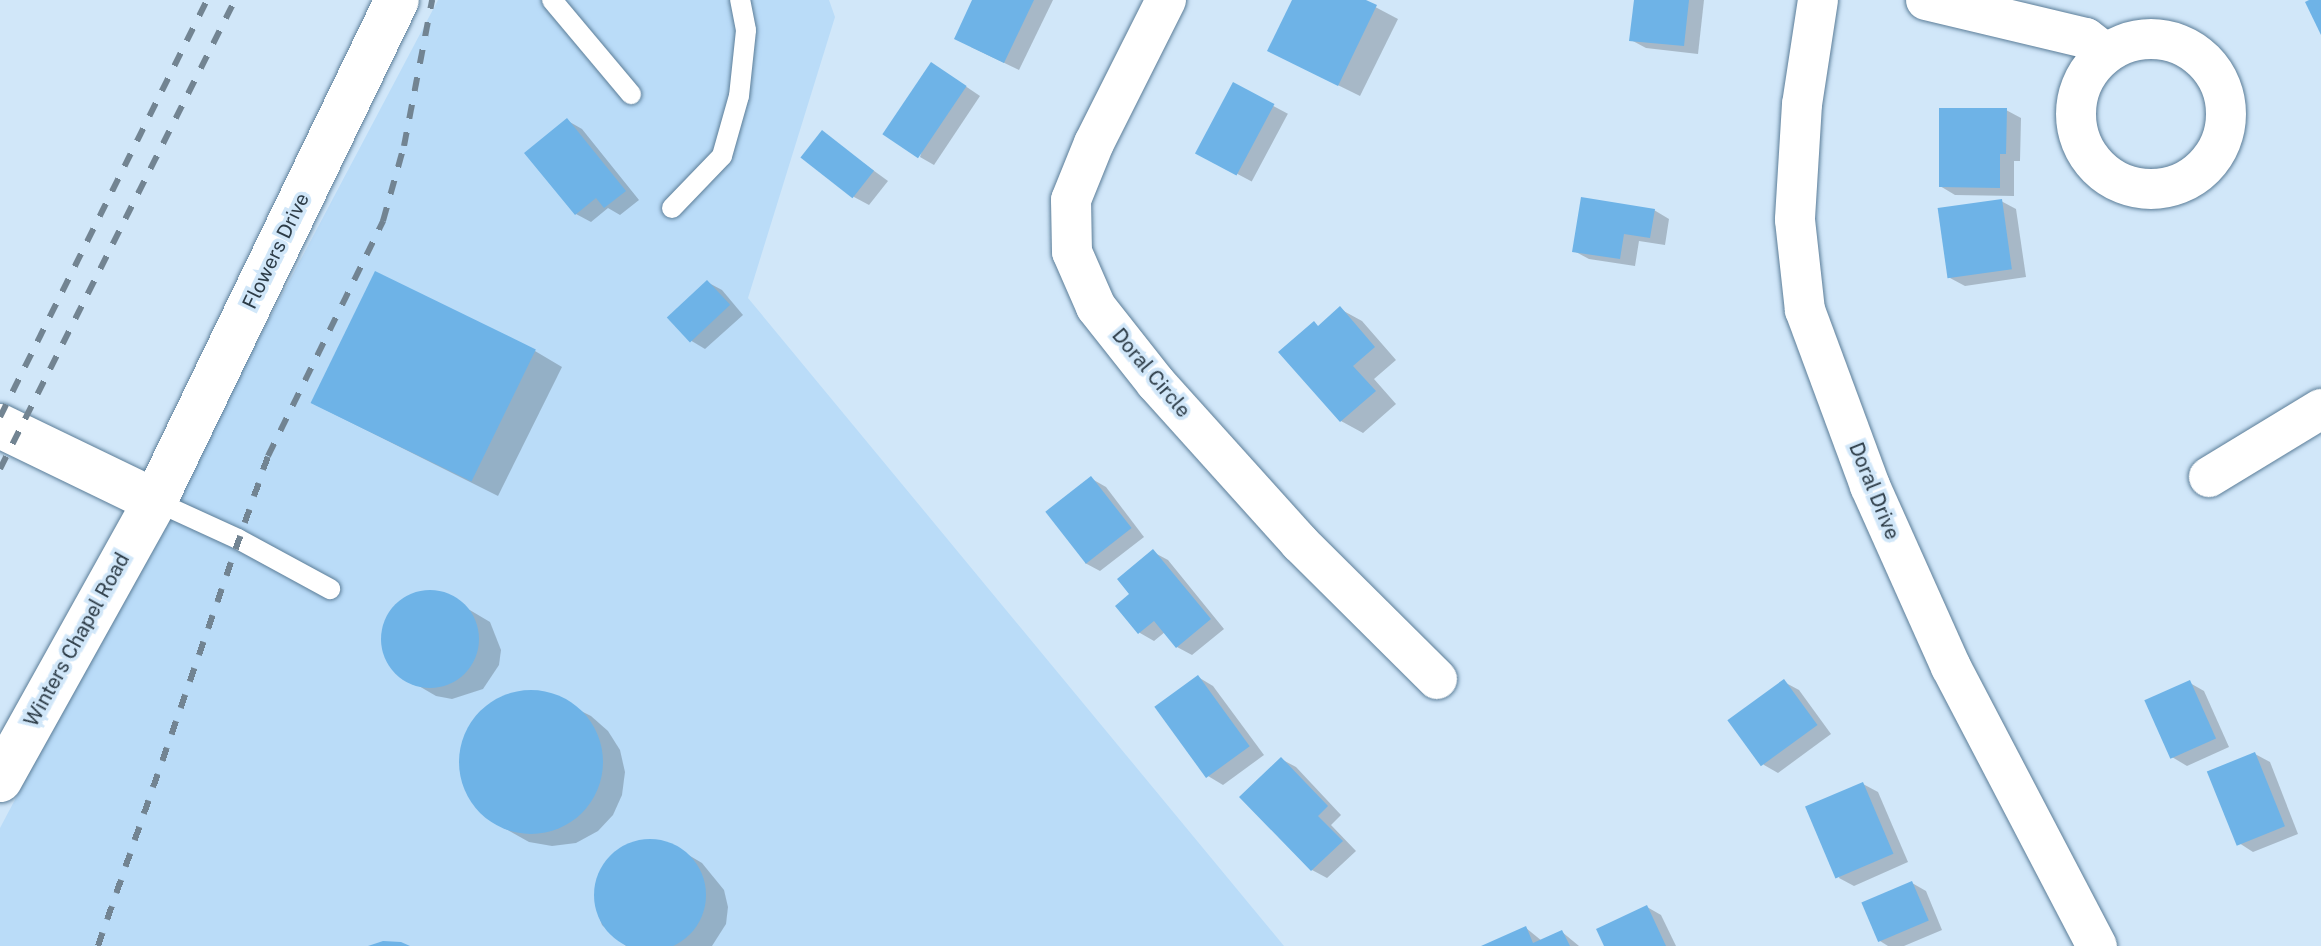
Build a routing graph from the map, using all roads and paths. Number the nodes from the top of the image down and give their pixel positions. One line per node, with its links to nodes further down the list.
1 (397, 0): 13 (street, Flowers Drive)
2 (552, 0): 8 (lane)
3 (740, 0): 9 (lane)
4 (1166, 0): 15 (street, Doral Circle)
5 (1818, 0): 17 (street, Doral Drive)
6 (1926, 0): 7 (street)
7 (2105, 53)
8 (631, 94)
9 (672, 208)
10 (2321, 409): 12 (street)
11 (0, 426): 13 (street)
12 (2209, 477)
13 (155, 501): 14 (lane); 16 (street, Winters Chapel Road)
14 (330, 589)
15 (1437, 679)
16 (0, 780)
17 (2097, 946)

